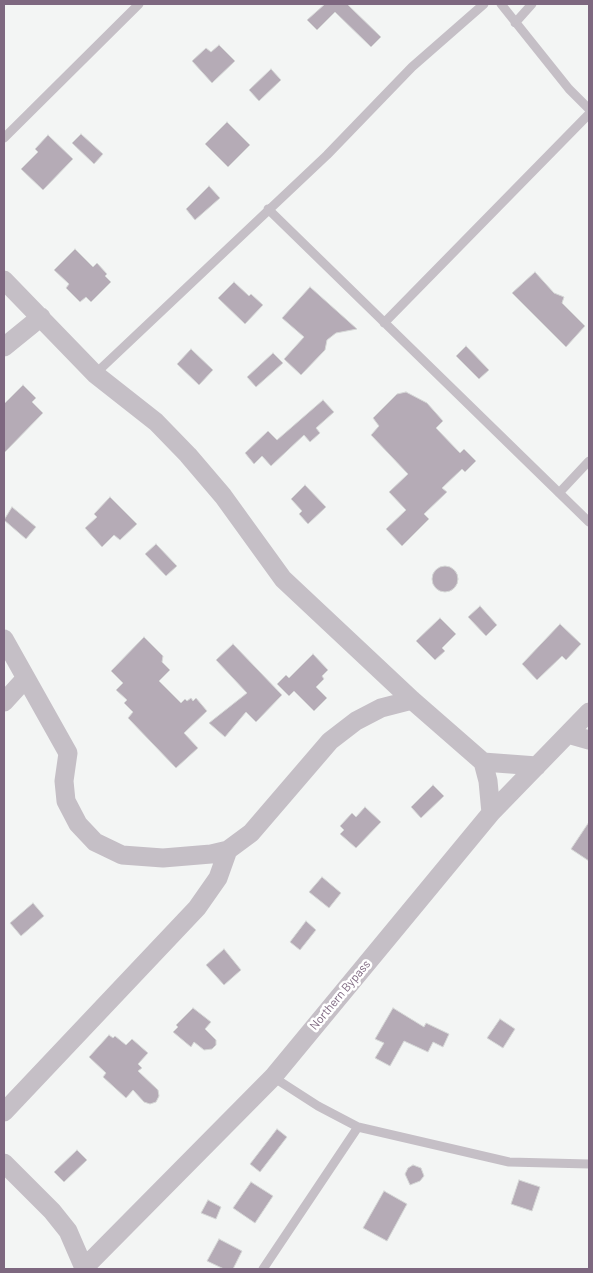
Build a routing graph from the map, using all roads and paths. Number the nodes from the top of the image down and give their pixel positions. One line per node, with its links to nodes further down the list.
1 (139, 4): 8 (lane)
2 (484, 4): 9 (lane)
3 (501, 4): 5 (lane)
4 (532, 4): 5 (lane)
5 (515, 23): 6 (lane)
6 (589, 110)
7 (589, 114): 12 (lane)
8 (4, 138)
9 (268, 210): 12 (lane); 14 (lane)
10 (4, 280): 11 (street)
11 (41, 317): 13 (street); 14 (street)
12 (384, 323): 16 (lane)
13 (4, 347)
14 (95, 374): 20 (street)
15 (589, 461): 16 (lane)
16 (559, 493): 17 (lane)
17 (589, 522)
18 (4, 639): 19 (street)
19 (25, 679): 21 (street); 28 (street)
20 (412, 700): 25 (street); 28 (street)
21 (4, 702)
22 (589, 712): 23 (street, Northern Bypass)
23 (568, 734): 24 (street); 26 (street, Northern Bypass)
24 (589, 740)
25 (483, 762): 26 (street); 27 (street)
26 (537, 766): 27 (street, Northern Bypass)
27 (491, 813): 29 (street, Northern Bypass)
28 (228, 850): 30 (street)
29 (272, 1076): 31 (lane); 34 (street, Northern Bypass)
30 (4, 1112)
31 (358, 1127): 33 (lane); 35 (lane)
32 (4, 1163): 34 (street)
33 (589, 1164)
34 (84, 1269)
35 (263, 1269)

